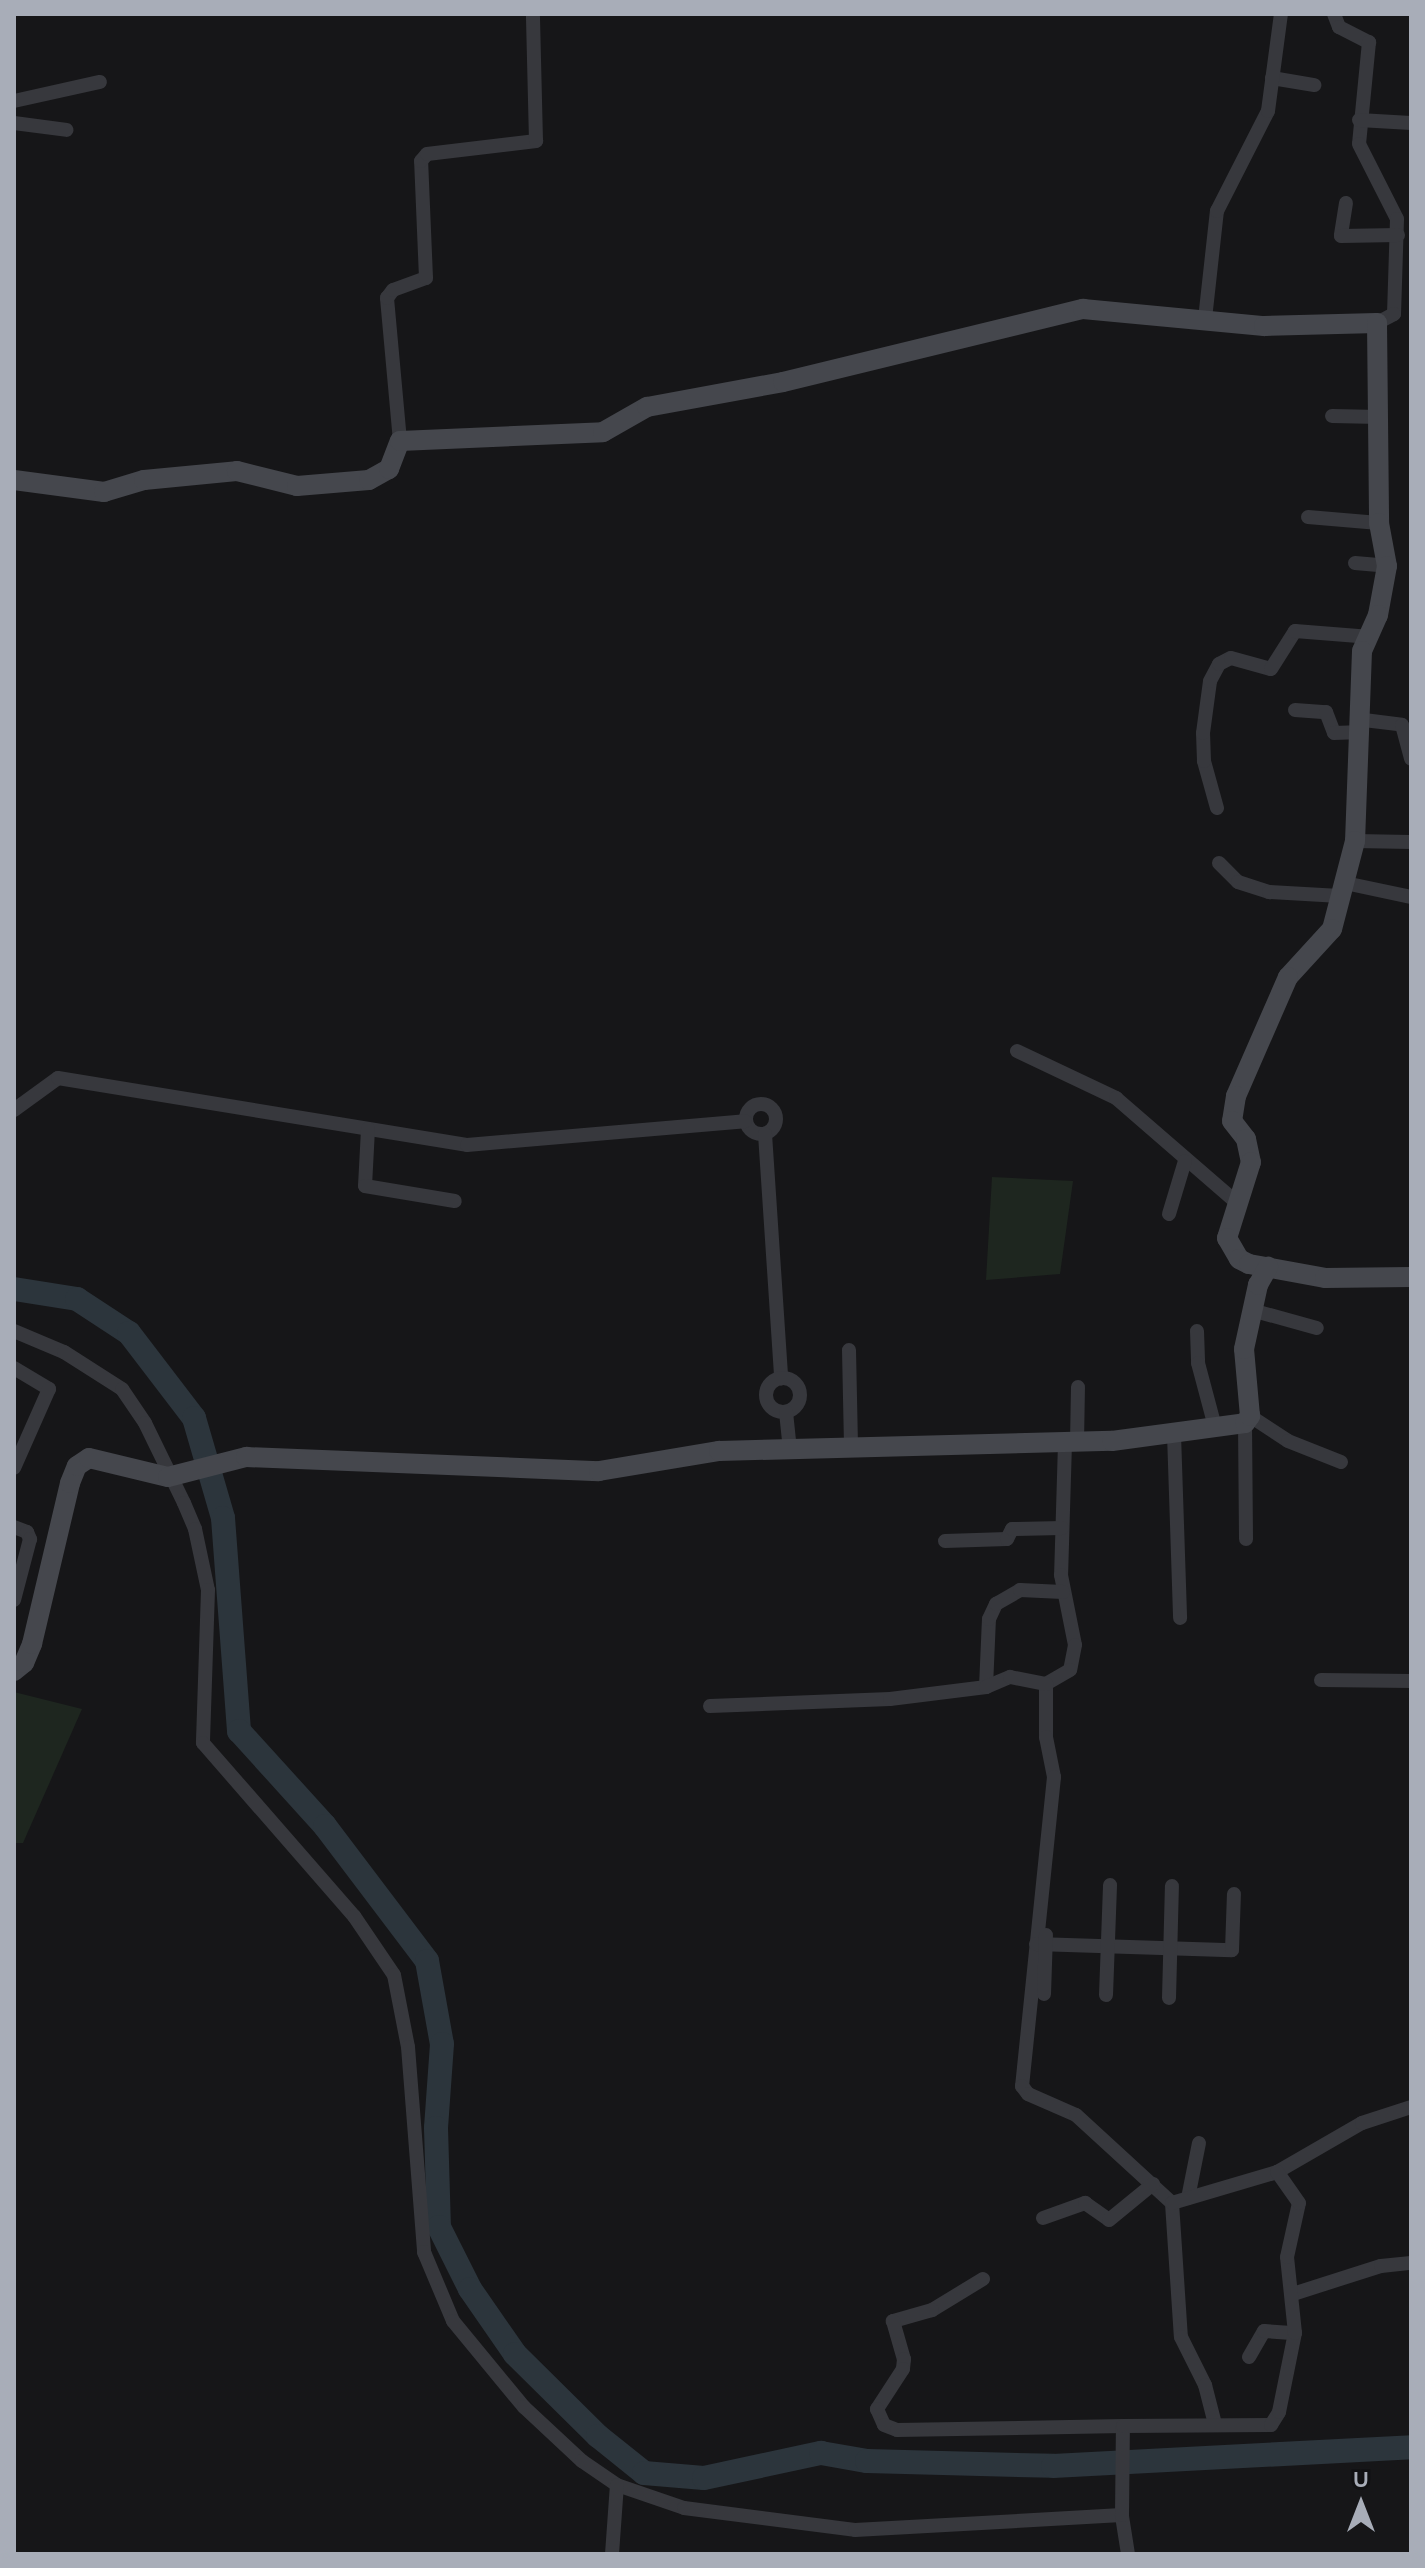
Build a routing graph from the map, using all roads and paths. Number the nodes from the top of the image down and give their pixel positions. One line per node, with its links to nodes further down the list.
1 (533, 14): 18 (street)
2 (1281, 14): 4 (street)
3 (1334, 14): 8 (street)
4 (1272, 78): 6 (street); 14 (street)
5 (100, 82): 7 (street)
6 (1314, 85)
7 (14, 101)
8 (1359, 120): 10 (street); 13 (street)
9 (14, 123): 11 (street)
10 (1411, 123)
11 (67, 130)
12 (1346, 203): 13 (street)
13 (1398, 235): 15 (street)
14 (1205, 319): 15 (street); 18 (street)
15 (1377, 323): 17 (street)
16 (1332, 416): 17 (street)
17 (1379, 417): 21 (street)
18 (400, 441): 19 (street)
19 (14, 480)
20 (1308, 517): 21 (street)
21 (1379, 523): 23 (street)
22 (1355, 563): 23 (street)
23 (1387, 566): 24 (street)
24 (1371, 637): 27 (street); 29 (street)
25 (1295, 710): 27 (street)
26 (1406, 720): 27 (street); 28 (street)
27 (1363, 726): 30 (street)
28 (1411, 759)
29 (1217, 808)
30 (1355, 841): 31 (street); 33 (street)
31 (1411, 842)
32 (1219, 863): 33 (street)
33 (1342, 890): 34 (street); 42 (street)
34 (1411, 897)
35 (1017, 1051): 40 (street)
36 (14, 1110): 38 (street)
37 (745, 1121): 38 (street); 39 (street); 39 (street)
38 (368, 1129): 41 (street)
39 (765, 1134): 52 (street)
40 (1185, 1161): 42 (street); 43 (street)
41 (455, 1201)
42 (1236, 1202): 44 (street)
43 (1169, 1214)
44 (1268, 1267): 45 (street); 46 (street)
45 (1411, 1277)
46 (1255, 1311): 47 (street); 55 (street)
47 (1317, 1328)
48 (14, 1331): 63 (street)
49 (1197, 1331): 56 (street)
50 (849, 1350): 59 (street)
51 (14, 1368): 62 (street)
52 (781, 1378): 54 (street); 54 (street)
53 (1078, 1387): 58 (street)
54 (786, 1412): 60 (street)
55 (1247, 1420): 56 (street); 61 (street); 66 (street)
56 (1215, 1427): 57 (street)
57 (1174, 1434): 58 (street); 70 (street)
58 (1071, 1443): 59 (street); 65 (street)
59 (851, 1447): 60 (street)
60 (790, 1449): 63 (street)
61 (1341, 1462)
62 (14, 1468)
63 (171, 1477): 71 (street); 101 (street)
64 (14, 1527): 69 (street)
65 (1062, 1528): 67 (street); 68 (street)
66 (1246, 1539)
67 (945, 1541)
68 (1063, 1592): 74 (street); 75 (street)
69 (15, 1593)
70 (1180, 1618)
71 (14, 1671)
72 (1321, 1680): 73 (street)
73 (1411, 1681)
74 (1046, 1684): 75 (street); 81 (street)
75 (986, 1687): 76 (street)
76 (710, 1706)
77 (1048, 1878): 81 (street)
78 (1110, 1885): 82 (street)
79 (1172, 1886): 83 (street)
80 (1234, 1894): 83 (street)
81 (1041, 1944): 82 (street); 84 (street); 90 (street)
82 (1108, 1946): 83 (street); 85 (street)
83 (1170, 1948): 86 (street)
84 (1044, 1994)
85 (1106, 1995)
86 (1169, 1998)
87 (1411, 2107): 89 (street)
88 (1199, 2143): 91 (street)
89 (1277, 2172): 91 (street); 96 (street)
90 (1153, 2184): 92 (street); 93 (street)
91 (1188, 2198): 92 (street)
92 (1172, 2203): 99 (street)
93 (1043, 2218)
94 (1411, 2263): 96 (street)
95 (983, 2279): 100 (street)
96 (1293, 2294): 97 (street)
97 (1295, 2333): 98 (street); 99 (street)
98 (1249, 2357)
99 (1215, 2424): 100 (street)
100 (1123, 2426): 102 (street)
101 (617, 2485): 102 (street); 103 (street)
102 (1122, 2515): 104 (street)
103 (612, 2554)
104 (1128, 2554)

